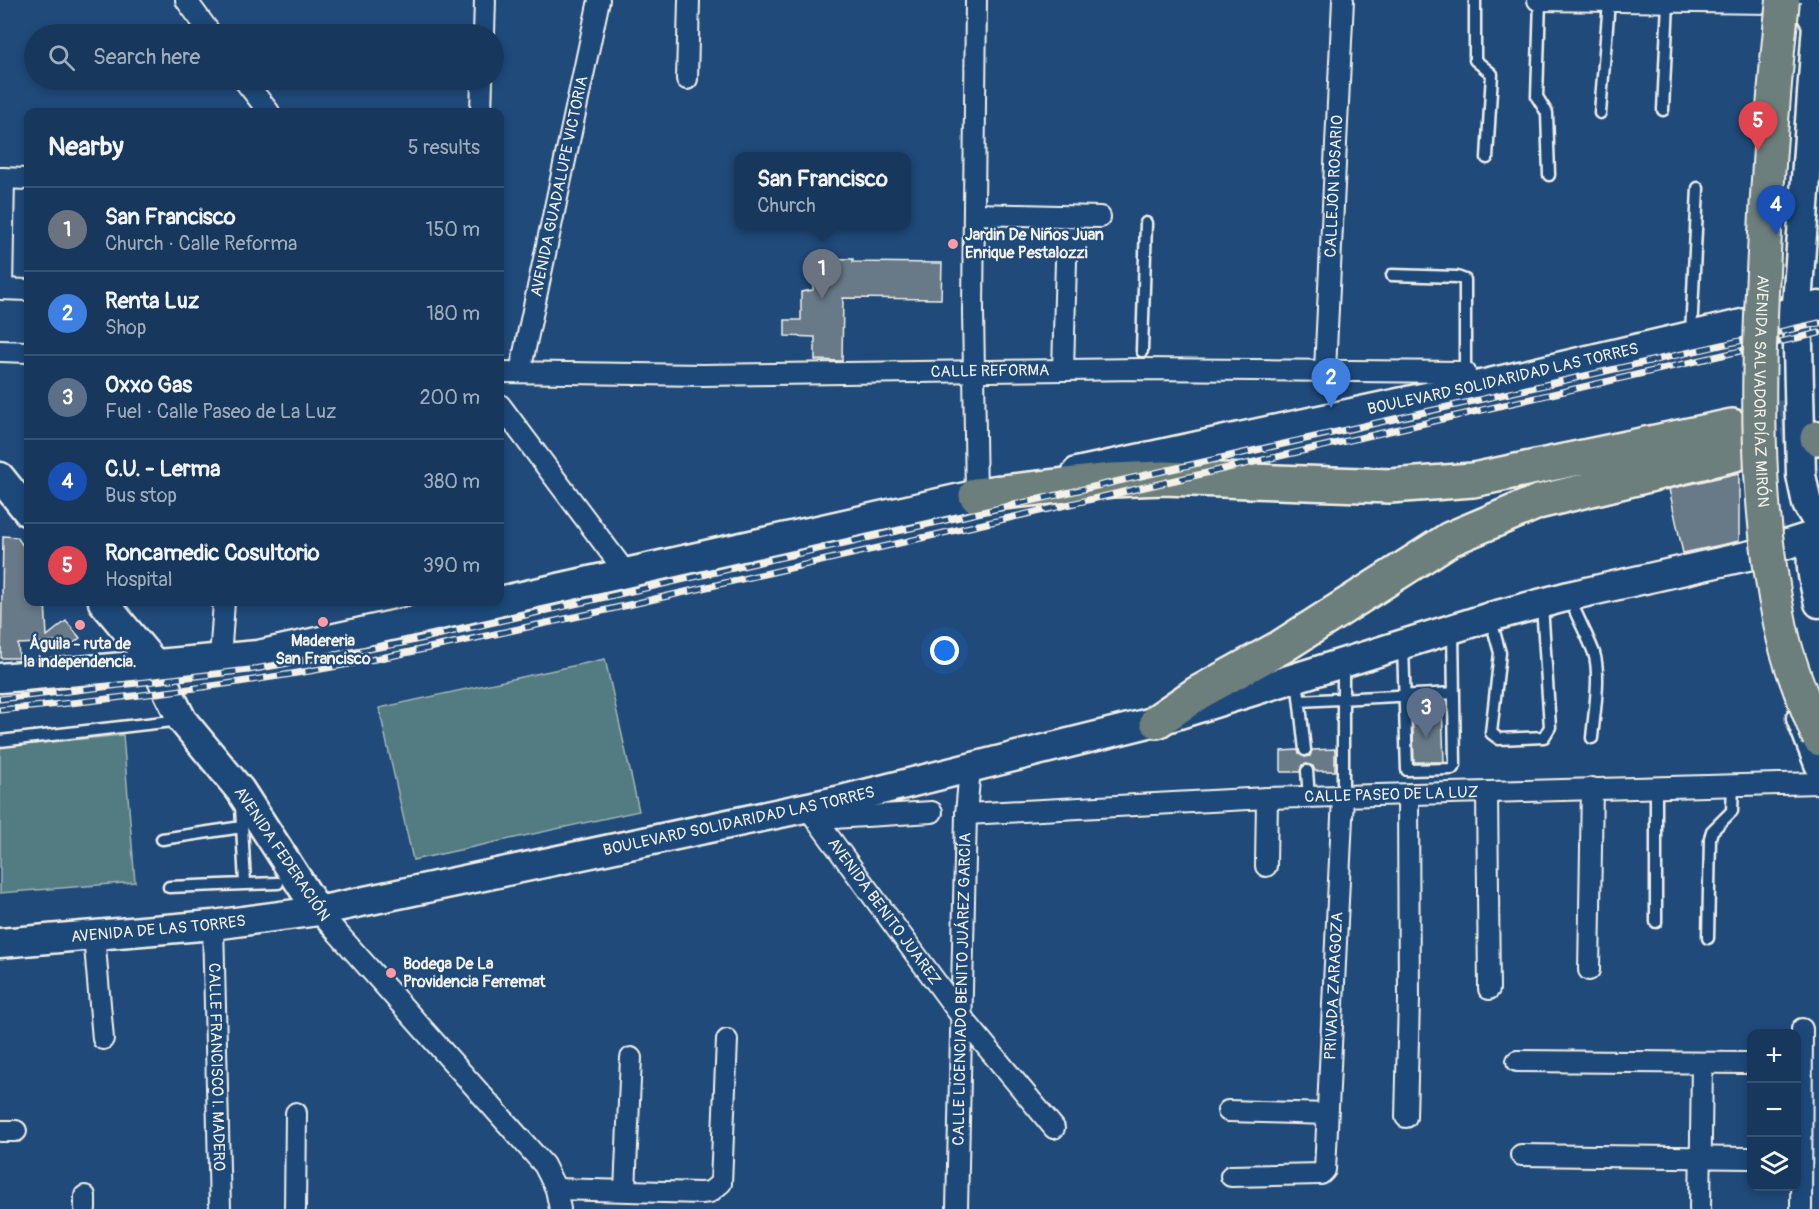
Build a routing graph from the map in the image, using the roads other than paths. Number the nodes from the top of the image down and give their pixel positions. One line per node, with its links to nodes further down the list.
1 (186, 0): 13 (street)
2 (485, 0): 14 (street)
3 (599, 0): 44 (street, AVENIDA GUADALUPE VICTORIA)
4 (689, 0): 15 (street)
5 (976, 0): 27 (street)
6 (1342, 0): 42 (street, CALLEJÓN ROSARIO)
7 (1475, 0): 22 (lane)
8 (1539, 0): 10 (street); 23 (lane)
9 (1781, 1): 11 (street); 35 (main road, AVENIDA SALVADOR DÍAZ MIRÓN); 69 (main road, AVENIDA SALVADOR DÍAZ MIRÓN); 77 (main road, AVENIDA SALVADOR DÍAZ MIRÓN, bridge)
10 (1609, 2): 11 (street); 21 (lane)
11 (1668, 2): 20 (lane)
12 (1813, 16): 34 (main road, AVENIDA SALVADOR DÍAZ MIRÓN)
13 (204, 24)
14 (484, 24)
15 (687, 79)
16 (252, 90): 18 (street)
17 (482, 90): 19 (street)
18 (266, 108)
19 (481, 108)
20 (1663, 110)
21 (1600, 113)
22 (1487, 158)
23 (1549, 176)
24 (2, 178): 25 (street); 32 (street)
25 (24, 179)
26 (1698, 188): 36 (lane)
27 (975, 214): 28 (street); 40 (street)
28 (1101, 217)
29 (1146, 223): 39 (lane)
30 (1066, 261): 41 (street)
31 (1392, 275): 45 (lane)
32 (1, 289): 33 (street)
33 (24, 290)
34 (1808, 309): 35 (main road, BOULEVARD SOLIDARIDAD LAS TORRES); 50 (main road, AVENIDA SALVADOR DÍAZ MIRÓN)
35 (1751, 323): 36 (main road, BOULEVARD SOLIDARIDAD LAS TORRES); 51 (main road, AVENIDA SALVADOR DÍAZ MIRÓN)
36 (1691, 337): 45 (main road, BOULEVARD SOLIDARIDAD LAS TORRES)
37 (0, 351): 38 (street)
38 (24, 352)
39 (1141, 360): 41 (street, CALLE REFORMA); 42 (street, CALLE REFORMA)
40 (974, 369): 41 (street, CALLE REFORMA); 44 (street, CALLE REFORMA); 48 (street)
41 (1063, 370)
42 (1325, 370): 45 (street, CALLE REFORMA)
43 (504, 372): 44 (street, CALLE REFORMA)
44 (520, 372)
45 (1465, 380): 48 (main road, BOULEVARD SOLIDARIDAD LAS TORRES)
46 (504, 410): 52 (street)
47 (0, 477): 49 (main road)
48 (976, 495): 52 (main road, BOULEVARD SOLIDARIDAD LAS TORRES); 75 (highway, BOULEVARD SOLIDARIDAD LAS TORRES)
49 (24, 507)
50 (1818, 531): 51 (main road, BOULEVARD SOLIDARIDAD LAS TORRES); 53 (main road)
51 (1756, 554): 54 (main road, AVENIDA SALVADOR DÍAZ MIRÓN); 55 (main road, BOULEVARD SOLIDARIDAD LAS TORRES)
52 (626, 573): 56 (main road, BOULEVARD SOLIDARIDAD LAS TORRES)
53 (1812, 574): 54 (main road); 58 (main road)
54 (1761, 589): 80 (main road, AVENIDA SALVADOR DÍAZ MIRÓN)
55 (1569, 596): 57 (main road, BOULEVARD SOLIDARIDAD LAS TORRES); 76 (lane)
56 (504, 600)
57 (1542, 603): 62 (main road, BOULEVARD SOLIDARIDAD LAS TORRES); 62 (lane)
58 (1819, 603)
59 (106, 606): 66 (main road, AVENIDA FEDERACIÓN)
60 (224, 606): 65 (street)
61 (470, 606): 65 (main road, BOULEVARD SOLIDARIDAD LAS TORRES)
62 (1490, 617): 63 (main road, BOULEVARD SOLIDARIDAD LAS TORRES)
63 (1453, 629): 64 (main road, BOULEVARD SOLIDARIDAD LAS TORRES); 71 (lane)
64 (1403, 646): 67 (main road, BOULEVARD SOLIDARIDAD LAS TORRES); 72 (lane)
65 (220, 658): 66 (main road)
66 (154, 663): 68 (main road); 74 (main road, AVENIDA FEDERACIÓN)
67 (1343, 665): 70 (main road, BOULEVARD SOLIDARIDAD LAS TORRES); 73 (lane)
68 (0, 678)
69 (1819, 682)
70 (1299, 690): 73 (lane); 75 (main road, BOULEVARD SOLIDARIDAD LAS TORRES); 79 (lane)
71 (1454, 693): 72 (lane); 72 (lane)
72 (1406, 696): 73 (lane)
73 (1342, 699): 91 (lane)
74 (182, 720): 78 (lane); 87 (main road, AVENIDA FEDERACIÓN)
75 (1157, 721): 81 (main road, BOULEVARD SOLIDARIDAD LAS TORRES)
76 (1592, 738)
77 (1819, 739)
78 (0, 741)
79 (1305, 750)
80 (1819, 764)
81 (970, 768): 94 (main road, BOULEVARD SOLIDARIDAD LAS TORRES); 95 (street, CALLE LICENCIADO BENITO JUÁREZ GARCÍA)
82 (1307, 771): 90 (lane)
83 (1819, 783): 84 (street, CALLE PASEO DE LA LUZ)
84 (1733, 785): 85 (street, CALLE PASEO DE LA LUZ); 106 (lane)
85 (1656, 787): 86 (street, CALLE PASEO DE LA LUZ); 103 (lane)
86 (1592, 788): 88 (street, CALLE PASEO DE LA LUZ); 108 (street)
87 (240, 790): 96 (lane); 102 (main road, AVENIDA FEDERACIÓN)
88 (1487, 792): 89 (street, CALLE PASEO DE LA LUZ); 109 (street)
89 (1408, 795): 91 (street, CALLE PASEO DE LA LUZ); 122 (street)
90 (1309, 797): 91 (street, CALLE PASEO DE LA LUZ); 92 (street, CALLE PASEO DE LA LUZ)
91 (1343, 797): 121 (street, PRIVADA ZARAGOZA)
92 (1267, 798): 95 (street, CALLE PASEO DE LA LUZ); 98 (street)
93 (932, 812): 94 (street)
94 (811, 813): 102 (main road, BOULEVARD SOLIDARIDAD LAS TORRES); 110 (street, AVENIDA BENITO JUAREZ)
95 (966, 814): 110 (street, CALLE LICENCIADO BENITO JUÁREZ GARCÍA)
96 (242, 827): 97 (lane); 100 (lane)
97 (162, 839)
98 (1266, 866)
99 (278, 883): 100 (lane)
100 (244, 884): 101 (lane)
101 (169, 886)
102 (318, 911): 104 (main road, AVENIDA DE LAS TORRES); 129 (street, AVENIDA FEDERACIÓN)
103 (1656, 922)
104 (213, 925): 105 (main road, AVENIDA DE LAS TORRES); 131 (street, CALLE FRANCISCO I. MADERO)
105 (94, 935): 107 (main road, AVENIDA DE LAS TORRES); 112 (street)
106 (1708, 938)
107 (0, 943)
108 (1589, 970)
109 (1489, 989)
110 (961, 1016): 123 (street, AVENIDA BENITO JUAREZ); 134 (street, CALLE LICENCIADO BENITO JUÁREZ GARCÍA)
111 (1802, 1029): 115 (street)
112 (103, 1039)
113 (727, 1040): 130 (street)
114 (630, 1058): 130 (street)
115 (1811, 1060): 125 (street)
116 (1517, 1061): 117 (street)
117 (1702, 1063): 118 (street); 126 (street)
118 (1745, 1063)
119 (1228, 1111): 121 (street)
120 (296, 1113): 132 (street)
121 (1327, 1114): 128 (street, PRIVADA ZARAGOZA)
122 (1406, 1117)
123 (1054, 1128)
124 (1521, 1155): 126 (street)
125 (1810, 1157): 136 (street)
126 (1700, 1158): 127 (street); 135 (street)
127 (1747, 1158)
128 (1231, 1176)
129 (556, 1189): 130 (street); 133 (street, AVENIDA FEDERACIÓN)
130 (625, 1191)
131 (220, 1209)
132 (295, 1209)
133 (560, 1209)
134 (957, 1209)
135 (1700, 1209)
136 (1801, 1209)

